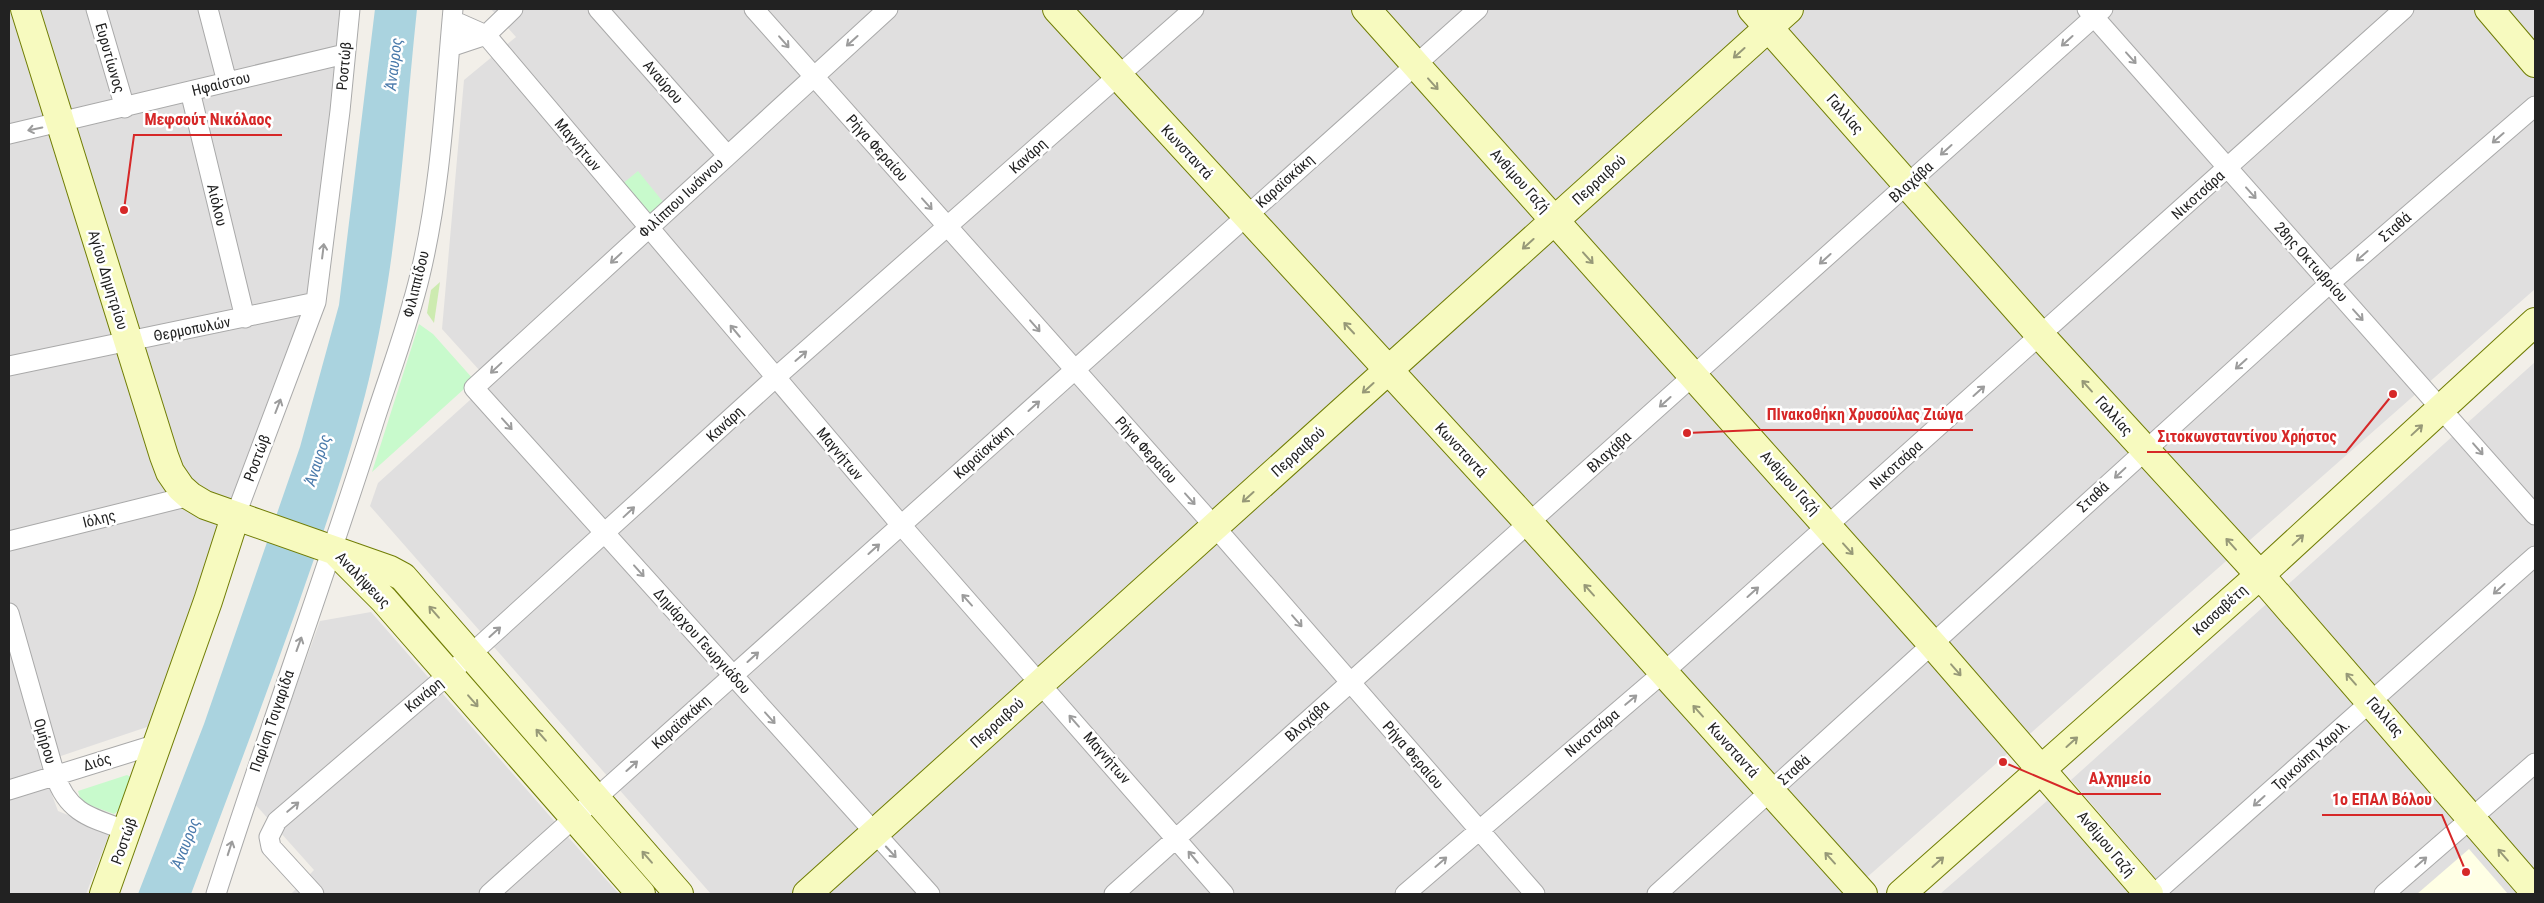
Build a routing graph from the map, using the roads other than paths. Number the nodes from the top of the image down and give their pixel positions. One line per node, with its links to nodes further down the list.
1 (25, 9): 32 (street, Αγίου Δημητρίου)
2 (96, 9): 31 (street, Ευρυτίωνος)
3 (208, 9): 28 (street)
4 (340, 9): 20 (street)
5 (350, 9): 20 (street, Ροστώβ)
6 (513, 9): 21 (street)
7 (598, 9): 34 (street, Αναύρου)
8 (754, 9): 26 (street, Ρήγα Φεραίου, one-way to 26)
9 (888, 9): 26 (street, Φιλίππου Ιωάννου, one-way to 26)
10 (1056, 9): 27 (street, Κωνσταντά)
11 (1194, 9): 27 (street, Κανάρη)
12 (1366, 9): 25 (street, Ανθίμου Γαζή)
13 (1478, 9): 25 (street, Καραϊσκάκη)
14 (1789, 9): 19 (street, Περραιβού)
15 (2404, 9): 35 (street, Νικοτσάρα)
16 (2489, 9): 24 (street)
17 (2095, 11): 35 (street, 28ης Οκτωβρίου, one-way to 35); 36 (street, Βλαχάβα, one-way to 36)
18 (453, 14): 21 (street, Μαγνήτων); 22 (street, Φιλιππίδου)
19 (1760, 18): 36 (street, Γαλλίας); 38 (street, Περραιβού, one-way to 38)
20 (347, 30): 23 (street, Ροστώβ)
21 (486, 35): 22 (street); 40 (street, Μαγνήτων)
22 (450, 47): 64 (street, Φιλιππίδου)
23 (345, 54): 28 (street, Ηφαίστου); 42 (street, Ροστώβ, one-way to 23)
24 (2535, 63)
25 (1415, 65): 37 (street, Καραϊσκάκη); 38 (street, Ανθίμου Γαζή, one-way to 38)
26 (813, 76): 34 (street, Φιλίππου Ιωάννου); 39 (street, Ρήγα Φεραίου, one-way to 39)
27 (1118, 76): 37 (street, Κωνσταντά); 39 (street, Κανάρη)
28 (227, 82): 29 (street, Ηφαίστου)
29 (190, 91): 31 (street, Ηφαίστου); 43 (street, Αιόλου)
30 (2535, 106): 41 (street, Σταθά, one-way to 41)
31 (125, 108): 32 (street, Ηφαίστου)
32 (61, 123): 33 (street, Ηφαίστου, one-way to 33); 46 (street, Αγίου Δημητρίου)
33 (9, 134)
34 (727, 155): 40 (street, Φιλίππου Ιωάννου)
35 (2228, 168): 41 (street, 28ης Οκτωβρίου, one-way to 41); 45 (street, Νικοτσάρα)
36 (1908, 185): 45 (street, Γαλλίας); 50 (street, Βλαχάβα, one-way to 50)
37 (1246, 216): 48 (street, Καραϊσκάκη); 49 (street, Κωνσταντά, one-way to 37)
38 (1554, 220): 49 (street, Περραιβού, one-way to 49); 50 (street, Ανθίμου Γαζή, one-way to 50)
39 (948, 227): 48 (street, Ρήγα Φεραίου, one-way to 48); 51 (street, Κανάρη, one-way to 39)
40 (648, 228): 51 (street, Μαγνήτων, one-way to 40); 52 (street, Φιλίππου Ιωάννου, one-way to 52)
41 (2330, 283): 53 (street, 28ης Οκτωβρίου, one-way to 53); 54 (street, Σταθά, one-way to 54)
42 (316, 302): 43 (street, Θερμοπυλών); 57 (street, Ροστώβ, one-way to 42)
43 (245, 318): 46 (street, Θερμοπυλών)
44 (2535, 322): 53 (street, Κασσαβέτη)
45 (2042, 336): 54 (street, Γαλλίας, one-way to 45); 60 (street, Νικοτσάρα, one-way to 45)
46 (126, 342): 47 (street, Θερμοπυλών); 55 (street, Αγίου Δημητρίου)
47 (9, 366)
48 (1074, 370): 59 (street, Καραϊσκάκη, one-way to 48); 61 (street, Ρήγα Φεραίου, one-way to 61)
49 (1388, 370): 58 (street, Κωνσταντά); 61 (street, Περραιβού, one-way to 61)
50 (1694, 375): 58 (street, Βλαχάβα, one-way to 58); 60 (street, Ανθίμου Γαζή)
51 (776, 378): 59 (street, Μαγνήτων); 62 (street, Κανάρη, one-way to 51)
52 (474, 388): 62 (street, Δημάρχου Γεωργιάδου, one-way to 62)
53 (2441, 408): 56 (street, 28ης Οκτωβρίου, one-way to 56); 66 (street, Κασσαβέτη, one-way to 53)
54 (2145, 450): 66 (street, Γαλλίας, one-way to 54); 68 (street, Σταθά, one-way to 68)
55 (190, 496): 57 (street, Αγίου Δημητρίου); 63 (street, Ιόλης)
56 (2535, 514)
57 (240, 518): 64 (street, Αγίου Δημητρίου); 76 (street, Ροστώβ)
58 (1529, 524): 70 (street, Κωνσταντά, one-way to 58); 73 (street, Βλαχάβα)
59 (900, 525): 72 (street, Καραϊσκάκη, one-way to 59); 74 (street, Μαγνήτων, one-way to 59)
60 (1828, 526): 68 (street, Ανθίμου Γαζή, one-way to 68); 70 (street, Νικοτσάρα, one-way to 60)
61 (1215, 527): 73 (street, Ρήγα Φεραίου, one-way to 73); 74 (street, Περραιβού)
62 (606, 534): 69 (street, Κανάρη, one-way to 62); 72 (street, Δημάρχου Γεωργιάδου, one-way to 72)
63 (9, 541)
64 (330, 548): 69 (street, Αναλήψεως, one-way to 64); 71 (street, Αναλήψεως); 91 (street, Παρίση Τσιγαρίδα, one-way to 64)
65 (2535, 556): 75 (street, Τρικούπη Χαριλ., one-way to 75)
66 (2260, 575): 75 (street, Γαλλίας, one-way to 66); 78 (street, Κασσαβέτη, one-way to 66)
67 (9, 613): 79 (street, Ομήρου)
68 (1933, 644): 78 (street, Ανθίμου Γαζή, one-way to 78); 81 (street, Σταθά)
69 (470, 654): 71 (street, Κανάρη); 82 (street, Αναλήψεως, one-way to 69)
70 (1664, 672): 81 (street, Κωνσταντά, one-way to 70); 85 (street, Νικοτσάρα, one-way to 70)
71 (449, 674): 83 (street, Αναλήψεως, one-way to 83); 92 (street, Κανάρη, one-way to 71)
72 (732, 676): 82 (street, Καραϊσκάκη, one-way to 72); 87 (street, Δημάρχου Γεωργιάδου, one-way to 87)
73 (1350, 682): 85 (street, Ρήγα Φεραίου); 88 (street, Βλαχάβα)
74 (1041, 683): 87 (street, Περραιβού); 88 (street, Μαγνήτων, one-way to 74)
75 (2371, 702): 84 (street, Γαλλίας); 106 (street, Τρικούπη Χαριλ., one-way to 106)
76 (157, 744): 79 (street, Διός); 86 (street, Ροστώβ)
77 (2535, 763): 84 (street)
78 (2043, 768): 104 (street, Κασσαβέτη, one-way to 78); 105 (street, Ανθίμου Γαζή)
79 (54, 775): 80 (street, Διός); 86 (street, Ομήρου)
80 (9, 790)
81 (1771, 792): 102 (street, Σταθά); 103 (street, Κωνσταντά, one-way to 81)
82 (596, 798): 83 (street, Καραϊσκάκη); 95 (street, Αναλήψεως, one-way to 82)
83 (574, 818): 93 (street, Καραϊσκάκη); 94 (street, Αναλήψεως)
84 (2472, 818): 89 (street, Γαλλίας, one-way to 84); 107 (street, one-way to 84)
85 (1479, 829): 100 (street, Νικοτσάρα, one-way to 85); 101 (street, Ρήγα Φεραίου)
86 (128, 831): 90 (street, Ροστώβ)
87 (874, 834): 96 (street, Περραιβού); 97 (street, Δημάρχου Γεωργιάδου, one-way to 97)
88 (1177, 838): 98 (street, Βλαχάβα); 99 (street, Μαγνήτων, one-way to 88)
89 (2535, 892)
90 (104, 894)
91 (216, 894)
92 (314, 894)
93 (488, 894)
94 (641, 894)
95 (679, 894)
96 (807, 894)
97 (930, 894)
98 (1114, 894)
99 (1224, 894)
100 (1404, 894)
101 (1535, 894)
102 (1657, 894)
103 (1862, 894)
104 (1901, 894)
105 (2149, 894)
106 (2154, 894)
107 (2384, 894)

